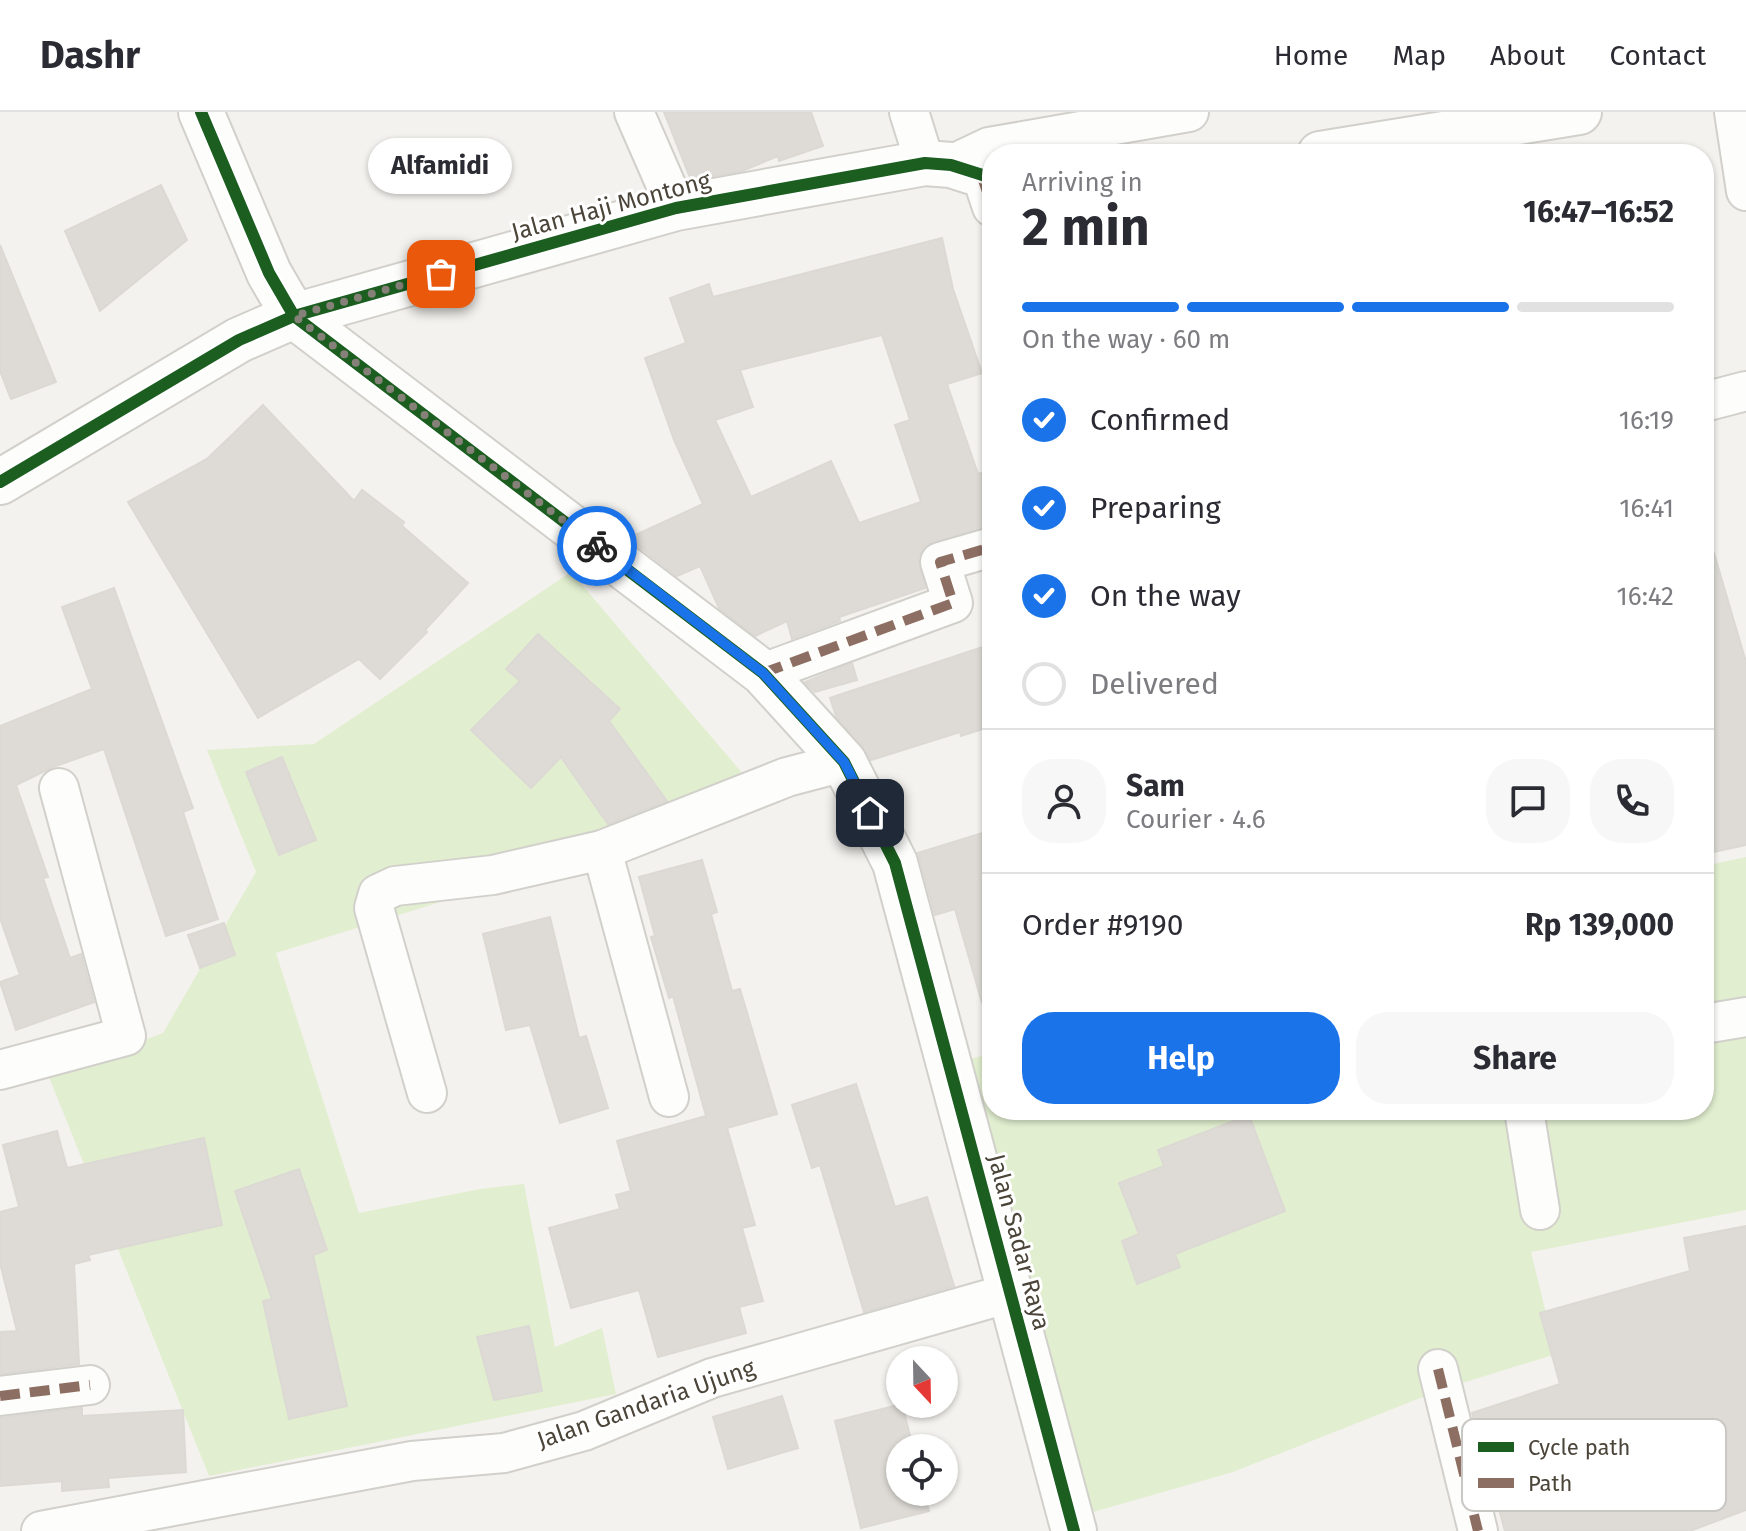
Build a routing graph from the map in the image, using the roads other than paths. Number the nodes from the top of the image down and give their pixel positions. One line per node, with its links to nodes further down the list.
1 (201, 112): 14 (street, Jalan Sadar Raya)
2 (634, 112): 13 (street)
3 (909, 112): 11 (street)
4 (1189, 112): 8 (street)
5 (1579, 112): 7 (street)
6 (1734, 112): 12 (street)
7 (1440, 123): 9 (street)
8 (1006, 144)
9 (1368, 144)
10 (982, 157): 11 (street)
11 (968, 177): 13 (street, Jalan Haji Montong)
12 (1746, 191)
13 (676, 208): 14 (street, Jalan Haji Montong)
14 (294, 316): 17 (street, Jalan Haji Montong); 19 (street, Jalan Sadar Raya)
15 (1746, 391): 16 (street)
16 (1714, 399)
17 (0, 482)
18 (982, 550): 19 (street)
19 (763, 673): 20 (street, Jalan Sadar Raya)
20 (844, 762): 22 (street); 30 (street, Jalan Sadar Raya)
21 (59, 788): 25 (street)
22 (602, 850): 26 (street); 27 (street)
23 (1746, 1017): 24 (street)
24 (1714, 1022)
25 (0, 1070)
26 (427, 1093)
27 (669, 1097)
28 (1526, 1120): 29 (street)
29 (1540, 1210)
30 (1010, 1293): 36 (street, Jalan Gandaria Ujung); 37 (street, Jalan Sadar Raya)
31 (1438, 1369): 34 (street)
32 (90, 1385): 33 (street)
33 (0, 1396)
34 (1462, 1466)
35 (1473, 1511): 38 (street)
36 (41, 1531)
37 (1074, 1531)
38 (1478, 1531)

